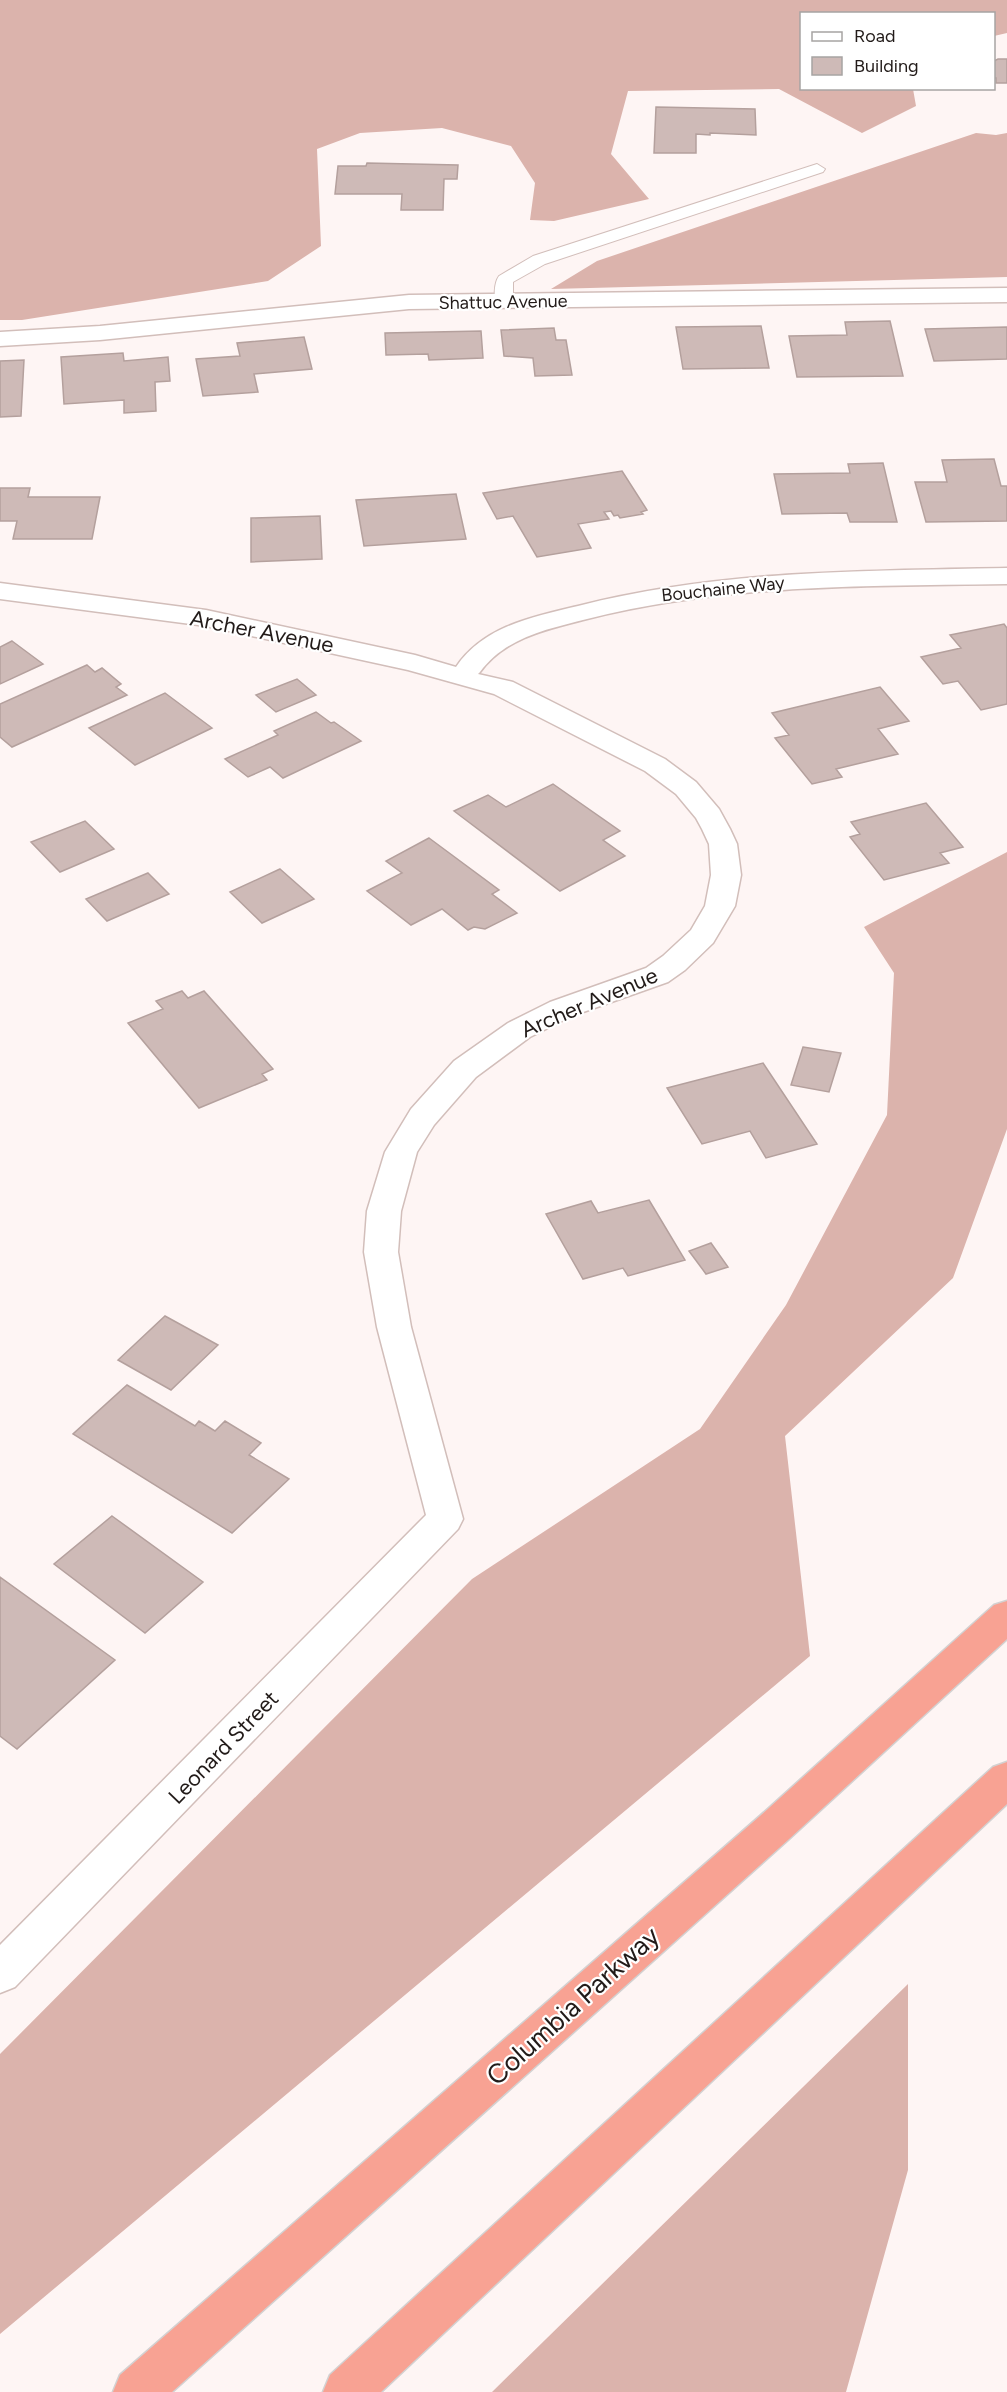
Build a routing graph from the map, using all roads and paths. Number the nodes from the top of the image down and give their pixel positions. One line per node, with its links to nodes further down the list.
1 (817, 169): 3 (lane)
2 (1007, 295): 3 (street, Shattuc Avenue)
3 (504, 302): 4 (street, Shattuc Avenue)
4 (0, 339)
5 (1007, 576): 7 (street, Bouchaine Way)
6 (0, 591): 7 (street, Archer Avenue)
7 (462, 678): 8 (street, Archer Avenue)
8 (445, 1519): 11 (street, Leonard Street)
9 (1007, 1616): 12 (highway, Columbia Parkway)
10 (1007, 1779): 13 (highway)
11 (0, 1974)
12 (137, 2392)
13 (347, 2392)

